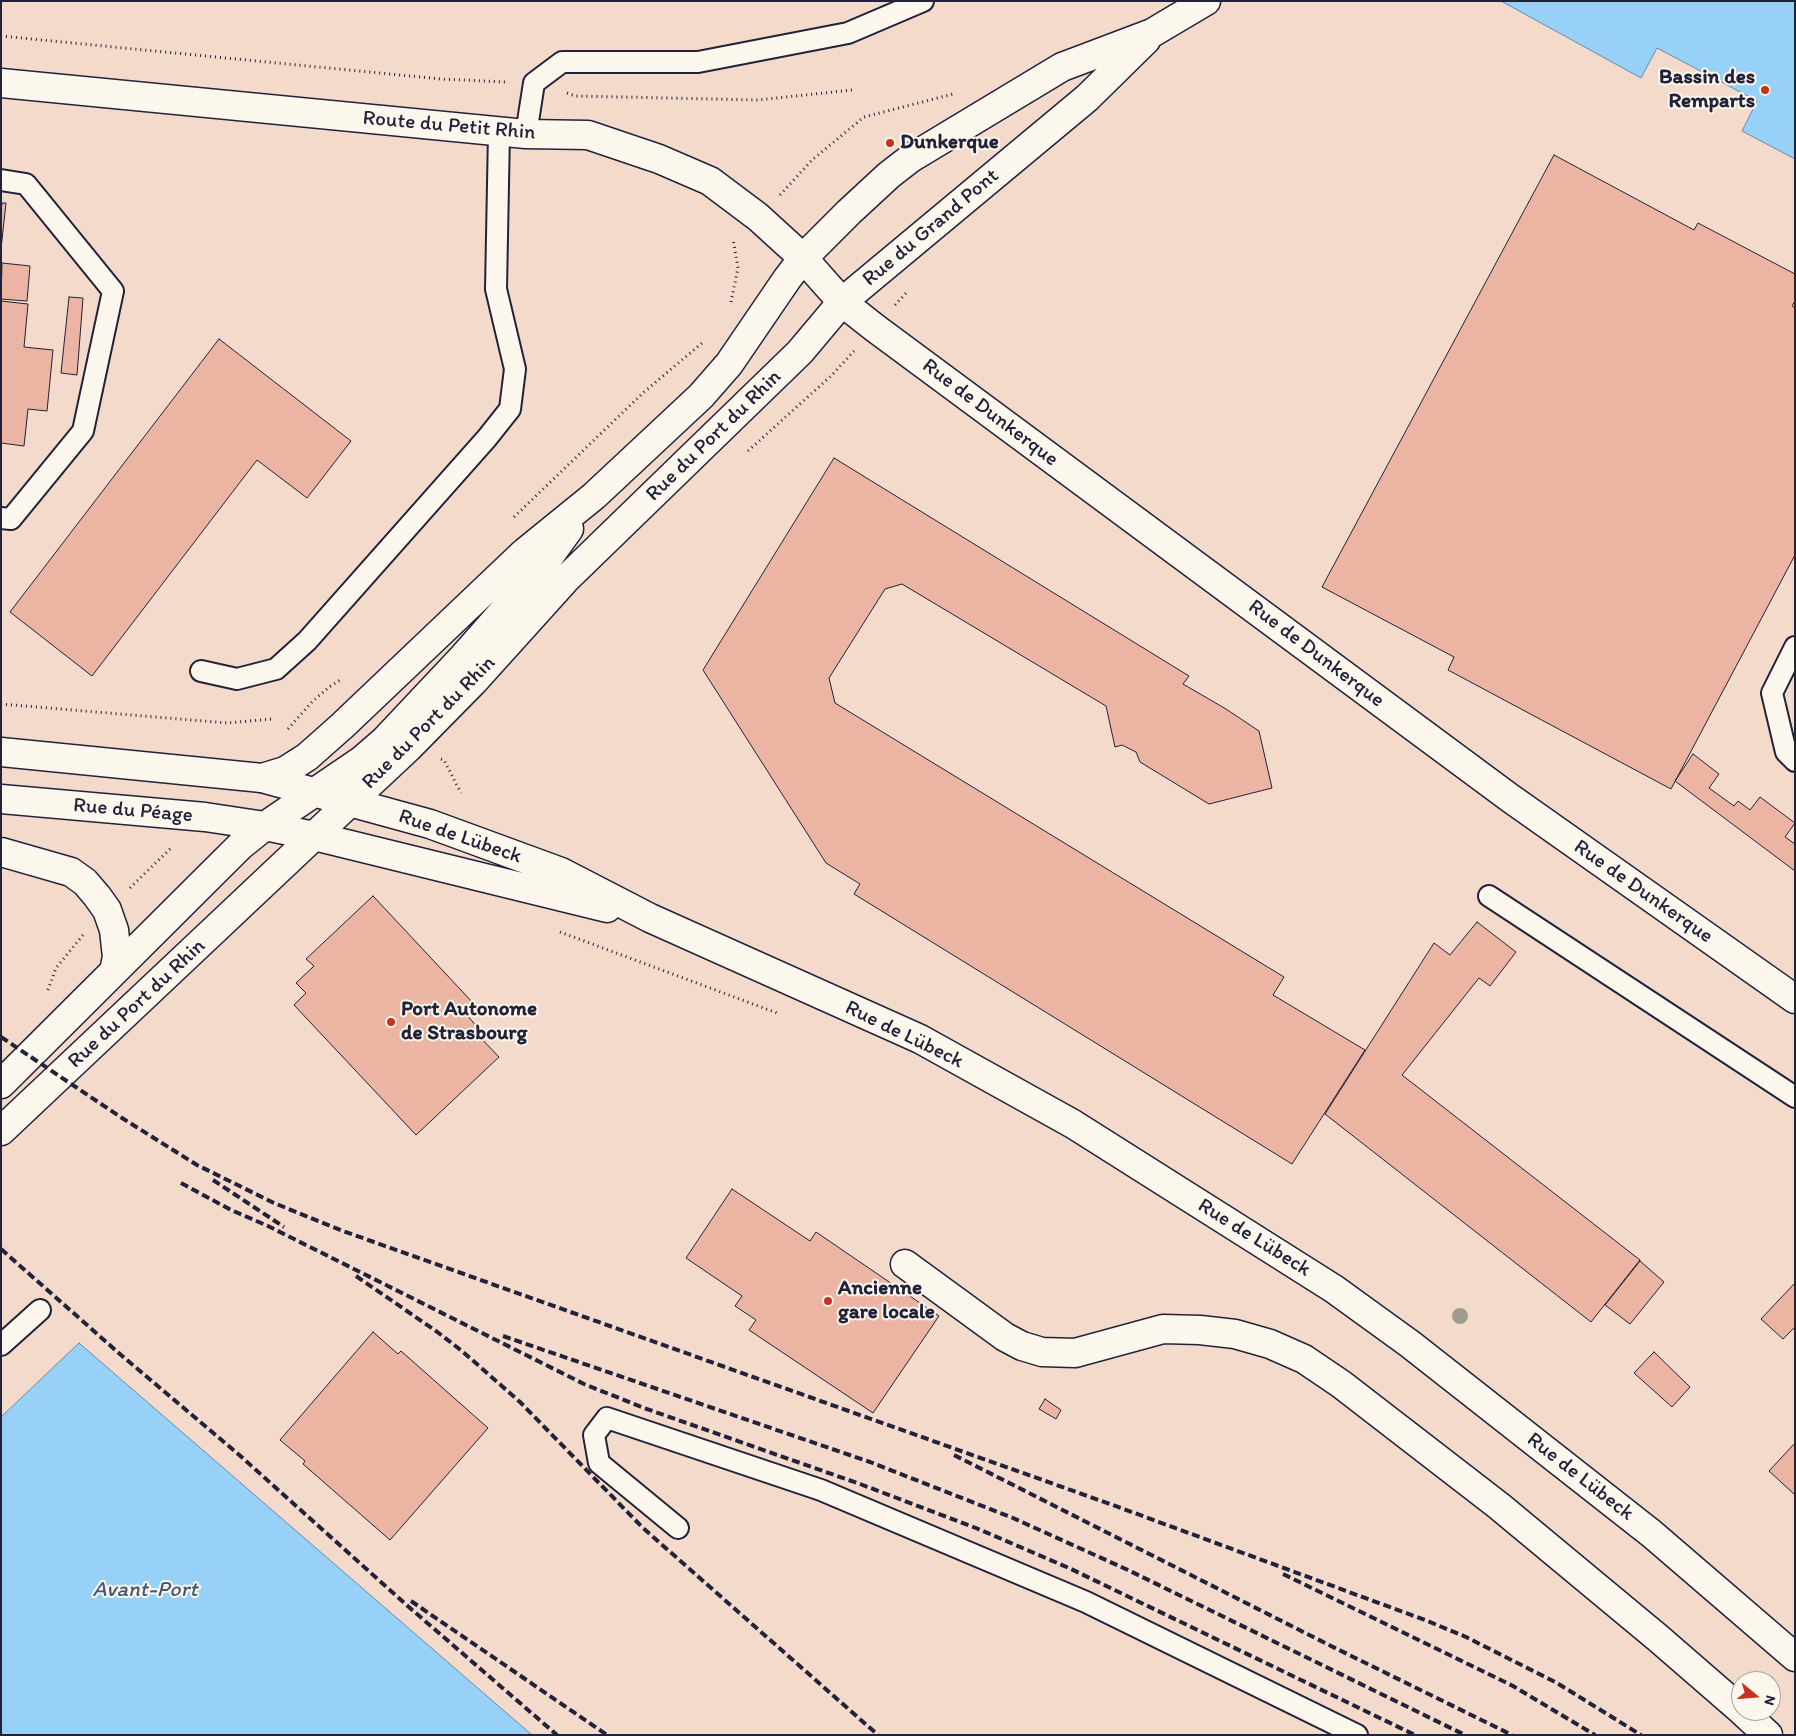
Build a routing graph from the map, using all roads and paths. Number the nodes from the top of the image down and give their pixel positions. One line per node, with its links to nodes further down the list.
1 (923, 1): 6 (lane)
2 (1206, 1): 3 (main road, Rue du Grand Pont)
3 (1152, 33): 11 (main road, Rue du Grand Pont); 12 (main road, Rue du Grand Pont)
4 (1, 36): 6 (path)
5 (1, 83): 8 (main road, Route du Petit Rhin)
6 (534, 83): 7 (path); 8 (lane)
7 (852, 90)
8 (512, 133): 11 (main road, Route du Petit Rhin); 19 (lane)
9 (1, 180): 16 (lane)
10 (729, 234): 13 (path)
11 (803, 258): 12 (main road, Route du Petit Rhin); 15 (main road, Rue du Port du Rhin)
12 (842, 302): 29 (main road, Rue du Port du Rhin); 41 (main road, Rue de Dunkerque)
13 (730, 303)
14 (707, 339): 17 (path)
15 (594, 496): 26 (main road, Rue du Port du Rhin); 27 (main road, Rue du Port du Rhin)
16 (1, 518)
17 (508, 522)
18 (1795, 647): 25 (lane)
19 (201, 671)
20 (345, 677): 22 (path)
21 (1, 704): 23 (path)
22 (304, 711)
23 (272, 719)
24 (1, 752): 26 (main road)
25 (1795, 761)
26 (262, 778): 27 (main road, Rue de Lübeck)
27 (314, 792): 29 (main road, Rue de Lübeck); 30 (main road, Rue du Port du Rhin)
28 (1, 799): 30 (main road, Rue du Péage)
29 (351, 801): 31 (main road, Rue du Port du Rhin); 36 (main road, Rue de Lübeck)
30 (265, 826): 31 (main road, Rue de Lübeck); 39 (main road, Rue du Port du Rhin)
31 (314, 836): 36 (main road, Rue de Lübeck); 45 (main road, Rue du Port du Rhin)
32 (173, 846): 34 (path)
33 (1, 852): 39 (main road)
34 (130, 887)
35 (1489, 896): 44 (lane)
36 (650, 918): 50 (main road, Rue de Lübeck)
37 (559, 931): 42 (path)
38 (82, 936): 40 (path)
39 (114, 971): 43 (main road, Rue du Port du Rhin)
40 (46, 994)
41 (1795, 999)
42 (781, 1014)
43 (1, 1084)
44 (1795, 1097)
45 (1, 1131)
46 (905, 1264): 51 (main road)
47 (40, 1310): 48 (lane)
48 (1, 1345)
49 (678, 1528): 53 (lane)
50 (1795, 1657)
51 (1731, 1702)
52 (1752, 1721): 54 (main road)
53 (1357, 1735)
54 (1768, 1735)

